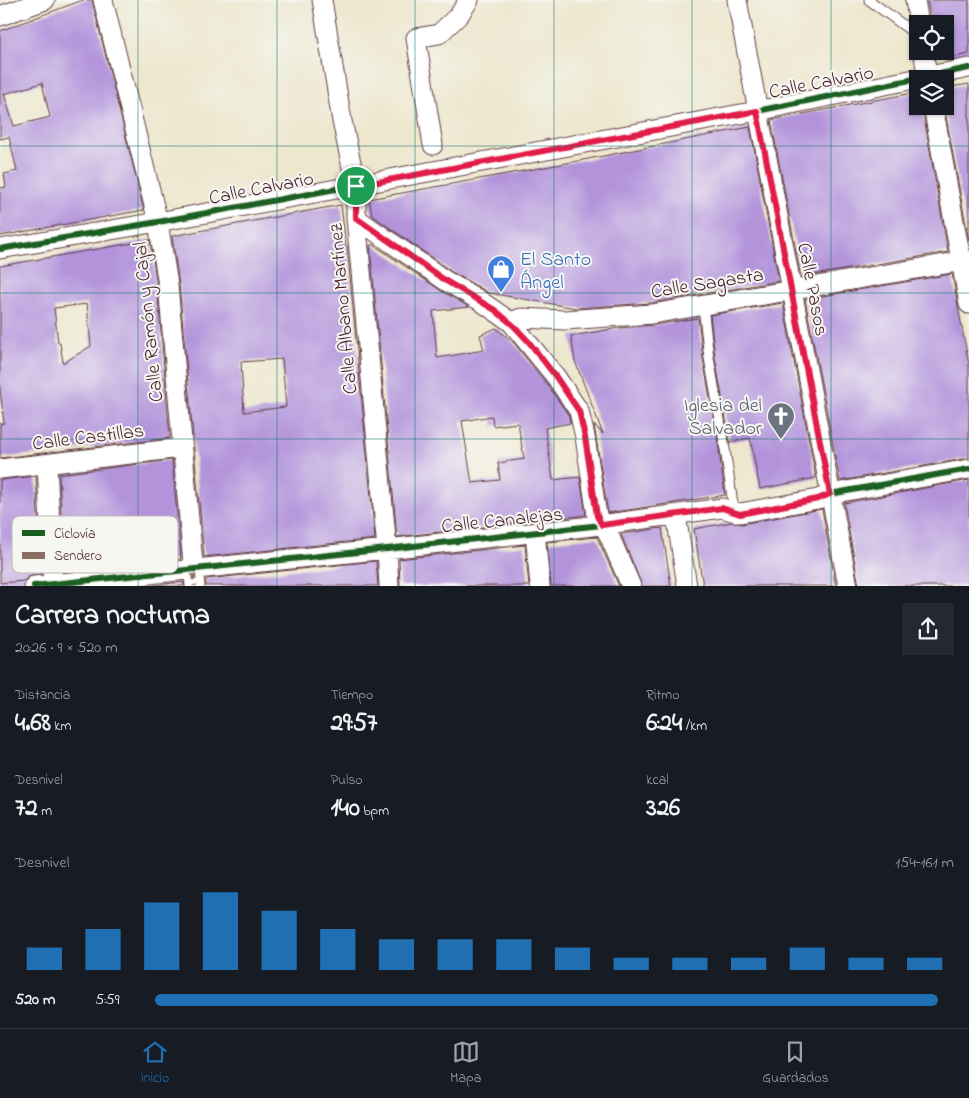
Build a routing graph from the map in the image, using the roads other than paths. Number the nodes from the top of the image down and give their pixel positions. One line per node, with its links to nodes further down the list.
1 (45, 0): 9 (street)
2 (103, 0): 19 (street, Calle Ramón y Cajal)
3 (322, 0): 17 (street, Calle Albano Martínez)
4 (470, 0): 16 (street)
5 (737, 0): 14 (street, Calle Pasos)
6 (869, 0): 10 (lane)
7 (915, 0): 8 (street)
8 (918, 15)
9 (0, 16)
10 (909, 29)
11 (969, 68): 12 (street, Calle Calvario)
12 (954, 72)
13 (909, 82): 14 (street, Calle Calvario)
14 (757, 111): 17 (street, Calle Calvario); 22 (street, Calle Pasos)
15 (935, 115): 21 (street)
16 (433, 145)
17 (356, 186): 18 (street, Calle Albano Martínez); 19 (street, Calle Calvario)
18 (356, 218): 25 (street); 36 (street, Calle Albano Martínez)
19 (158, 222): 20 (street, Calle Calvario); 26 (street, Calle Ramón y Cajal)
20 (0, 249)
21 (965, 261): 22 (street, Calle Sagasta); 23 (street)
22 (791, 291): 24 (street, Calle Sagasta); 30 (street, Calle Pasos)
23 (969, 304)
24 (703, 306): 25 (street, Calle Sagasta); 31 (lane)
25 (511, 322): 34 (street)
26 (182, 448): 27 (street, Calle Castillas); 37 (street, Calle Ramón y Cajal)
27 (47, 464): 29 (street, Calle Castillas); 33 (street)
28 (969, 468): 30 (street, Calle Canalejas)
29 (0, 469)
30 (830, 494): 31 (street, Calle Canalejas); 44 (street, Calle Pasos)
31 (734, 512): 32 (street, Calle Canalejas)
32 (676, 515): 34 (street, Calle Canalejas); 43 (street)
33 (50, 516)
34 (602, 525): 35 (street, Calle Canalejas); 42 (street)
35 (535, 532): 36 (street, Calle Canalejas); 41 (street)
36 (387, 549): 37 (street, Calle Canalejas); 40 (street, Calle Albano Martínez)
37 (194, 578): 38 (street, Calle Canalejas)
38 (53, 584): 39 (street, Calle Canalejas)
39 (34, 586)
40 (388, 586)
41 (540, 586)
42 (630, 586)
43 (687, 586)
44 (848, 586)

